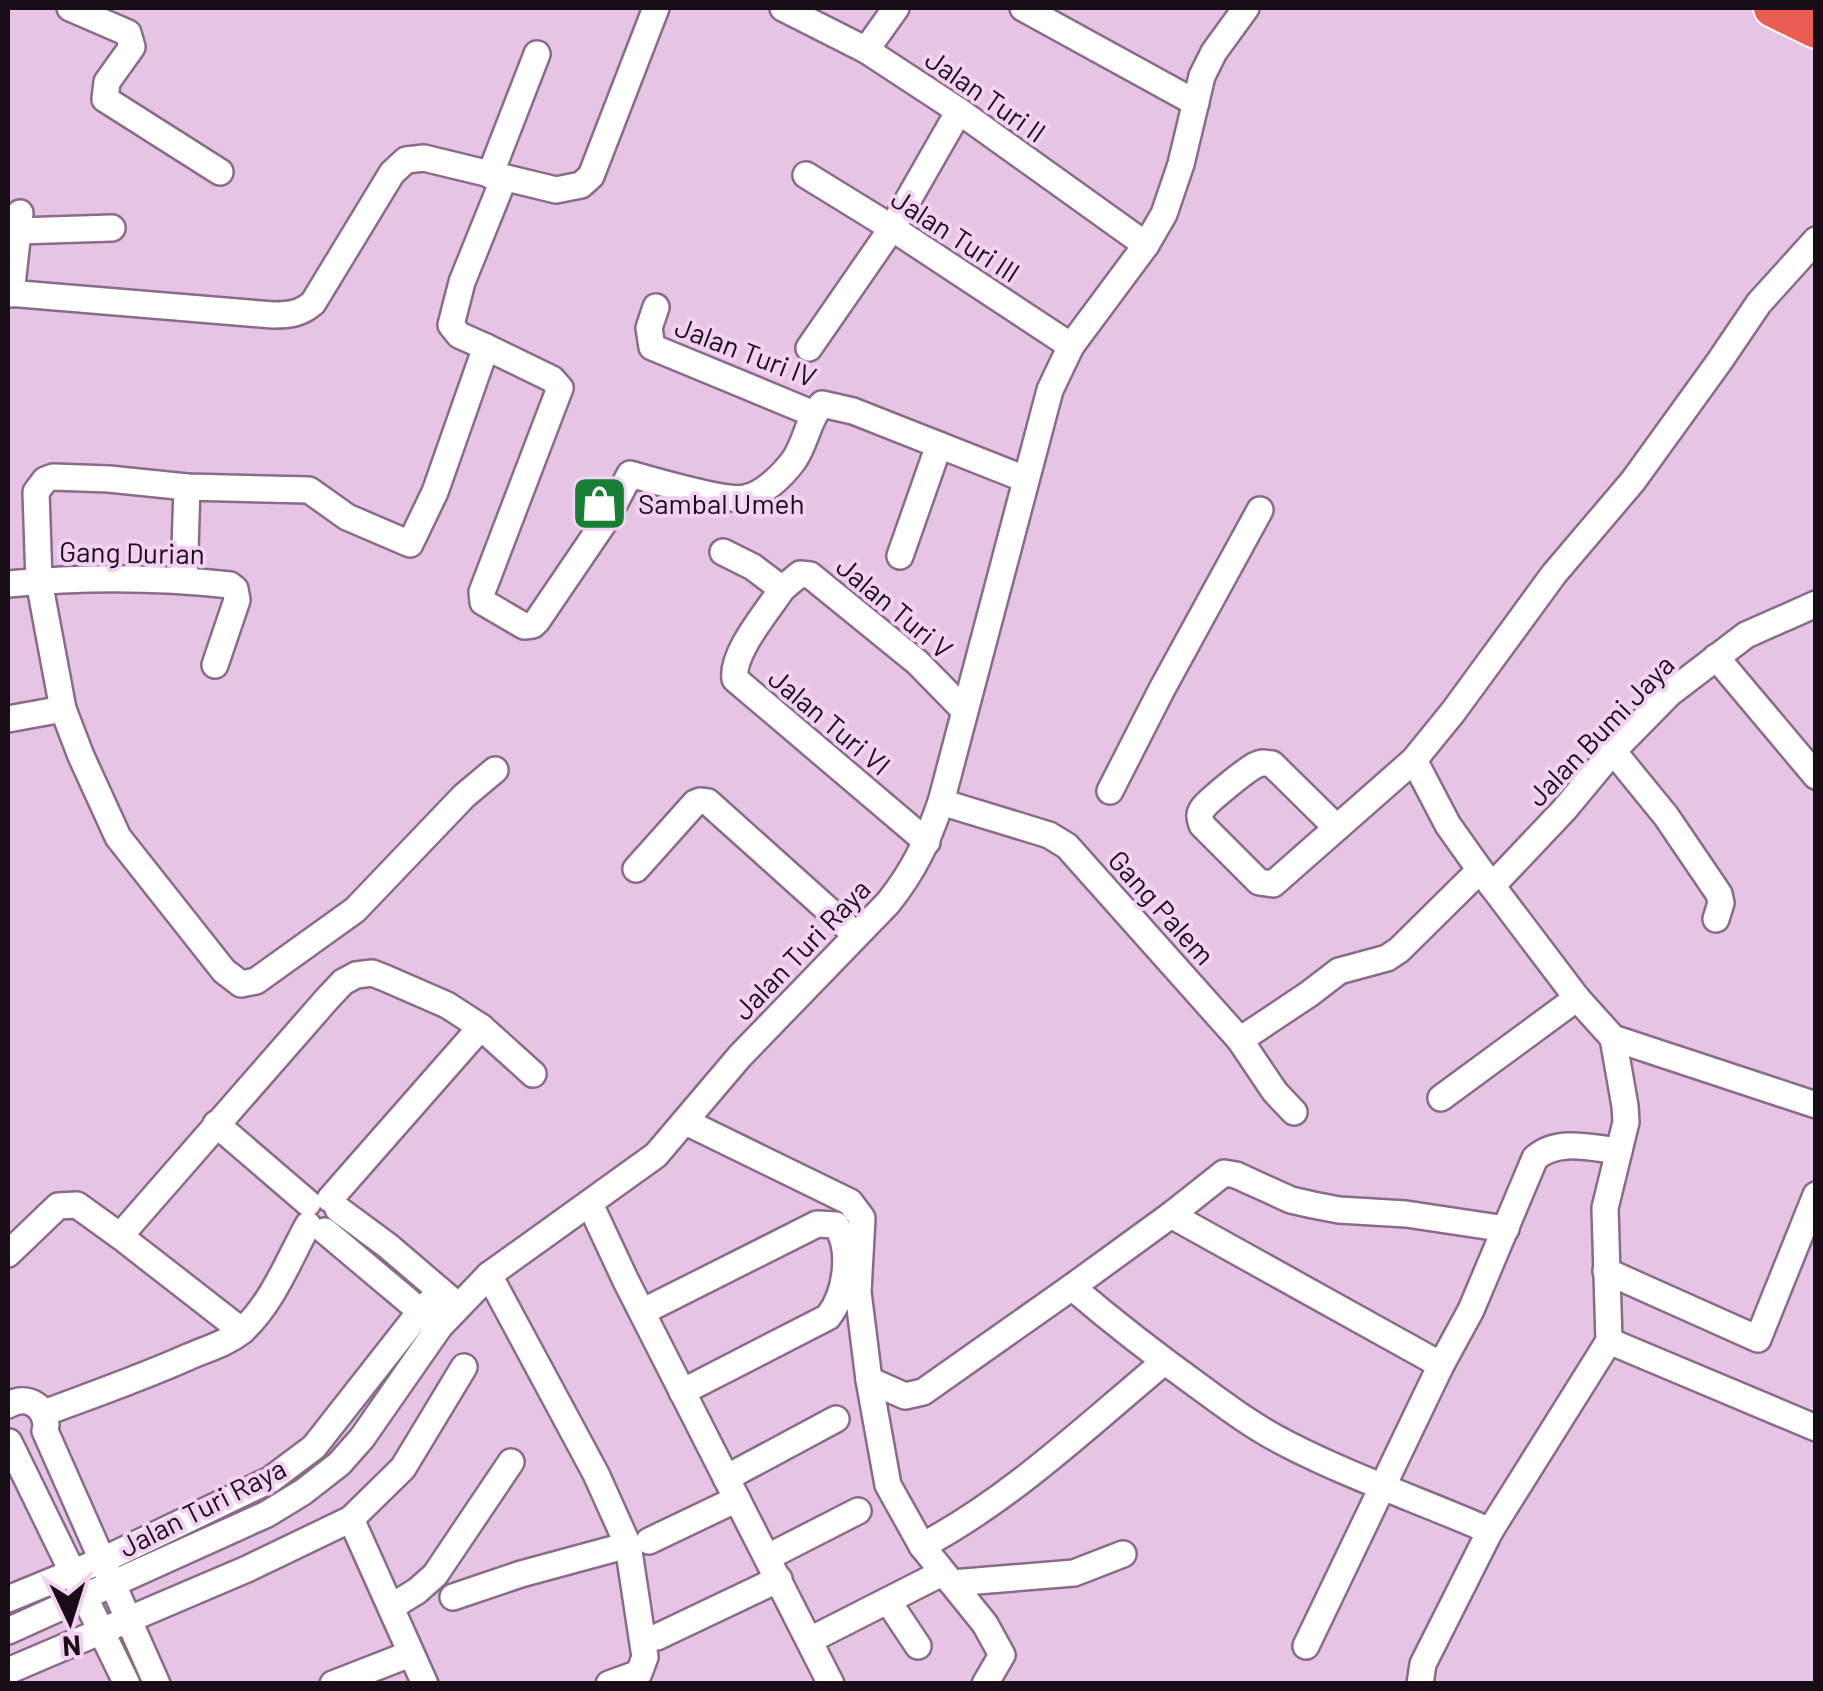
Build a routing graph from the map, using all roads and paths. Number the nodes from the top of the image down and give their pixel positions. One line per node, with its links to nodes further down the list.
1 (70, 8): 13 (street)
2 (656, 8): 15 (street)
3 (783, 8): 9 (street, Jalan Turi II)
4 (896, 8): 9 (street)
5 (1023, 8): 11 (street)
6 (1246, 8): 11 (street, Jalan Turi Raya)
7 (1773, 8): 8 (highway)
8 (1816, 30)
9 (866, 50): 12 (street, Jalan Turi II)
10 (537, 54): 15 (street)
11 (1196, 103): 19 (street, Jalan Turi Raya)
12 (959, 111): 17 (street); 19 (street, Jalan Turi II)
13 (220, 172)
14 (806, 175): 17 (street, Jalan Turi III)
15 (497, 176): 20 (street); 23 (street)
16 (112, 228): 20 (street)
17 (892, 228): 22 (street, Jalan Turi III); 24 (street)
18 (1816, 240): 43 (street)
19 (1146, 245): 22 (street, Jalan Turi Raya)
20 (9, 294)
21 (656, 306): 25 (street, Jalan Turi IV)
22 (1072, 346): 27 (street, Jalan Turi Raya)
23 (486, 347): 25 (street); 28 (street)
24 (809, 348)
25 (814, 414): 26 (street, Jalan Turi IV)
26 (939, 445): 27 (street, Jalan Turi IV); 31 (street)
27 (1025, 478): 40 (street, Jalan Turi Raya)
28 (187, 487): 32 (street); 33 (street)
29 (1260, 510): 46 (street)
30 (723, 552): 35 (street)
31 (900, 556)
32 (184, 580): 33 (street, Gang Durian); 38 (street, Gang Durian)
33 (39, 581): 34 (street, Gang Durian); 39 (street)
34 (8, 584)
35 (782, 589): 40 (street, Jalan Turi V); 49 (street, Jalan Turi VI)
36 (1816, 604): 37 (street, Jalan Bumi Jaya)
37 (1716, 656): 42 (street, Jalan Bumi Jaya); 45 (street)
38 (215, 664)
39 (63, 709): 41 (street); 44 (street)
40 (964, 710): 47 (street, Jalan Turi Raya)
41 (8, 719)
42 (1613, 752): 51 (street, Jalan Bumi Jaya); 52 (street)
43 (1414, 760): 48 (street); 51 (street)
44 (494, 770)
45 (1816, 776)
46 (1110, 792)
47 (941, 802): 49 (street, Jalan Turi Raya); 57 (street, Gang Palem)
48 (1337, 828): 48 (street)
49 (927, 842): 53 (street, Jalan Turi Raya)
50 (636, 868): 53 (street)
51 (1486, 878): 54 (street); 57 (street, Jalan Bumi Jaya)
52 (1716, 919)
53 (855, 934): 62 (street, Jalan Turi Raya)
54 (1578, 998): 56 (street); 59 (street)
55 (481, 1028): 58 (street); 63 (street); 67 (street)
56 (1613, 1038): 60 (street); 64 (street)
57 (1240, 1040): 61 (street, Gang Palem)
58 (533, 1074)
59 (1441, 1098)
60 (1816, 1105)
61 (1294, 1112)
62 (686, 1122): 66 (street, Jalan Turi Raya); 83 (street)
63 (216, 1124): 67 (street); 70 (street)
64 (1619, 1151): 69 (street); 72 (street)
65 (1816, 1195): 72 (street)
66 (590, 1204): 73 (street, Jalan Turi Raya); 76 (street)
67 (322, 1213): 75 (street); 77 (street); 78 (street)
68 (1171, 1215): 69 (street); 74 (street); 81 (street)
69 (1506, 1228): 81 (street)
70 (120, 1236): 71 (street); 78 (street)
71 (8, 1254)
72 (1606, 1271): 79 (street)
73 (489, 1275): 75 (street, Jalan Turi Raya); 96 (street)
74 (1072, 1286): 80 (street); 83 (street)
75 (449, 1298): 77 (street, Jalan Turi Raya)
76 (642, 1312): 84 (street); 84 (street)
77 (430, 1319): 100 (street, Jalan Turi Raya)
78 (242, 1331): 87 (street)
79 (1609, 1342): 88 (street); 95 (street)
80 (1164, 1362): 91 (street); 97 (street)
81 (1441, 1365): 91 (street)
82 (464, 1367): 94 (street)
83 (869, 1380): 97 (street)
84 (682, 1392): 92 (street)
85 (9, 1399): 87 (street)
86 (836, 1419): 92 (street)
87 (44, 1422): 89 (street); 100 (street)
88 (1816, 1428)
89 (8, 1442): 101 (street)
90 (511, 1462): 107 (street)
91 (1382, 1487): 95 (street); 114 (street)
92 (732, 1489): 96 (street); 99 (street)
93 (858, 1511): 99 (street)
94 (351, 1519): 107 (street); 108 (street)
95 (1490, 1530): 124 (street)
96 (639, 1543): 104 (street); 121 (street)
97 (922, 1546): 102 (street)
98 (1123, 1554): 102 (street)
99 (774, 1568): 111 (street); 112 (street)
100 (108, 1572): 101 (street); 103 (street, Jalan Turi Raya); 108 (street)
101 (73, 1573): 103 (street); 105 (street)
102 (943, 1580): 106 (street); 123 (street)
103 (85, 1597): 109 (street, Jalan Turi Raya); 110 (street)
104 (453, 1597)
105 (8, 1599)
106 (888, 1601): 112 (street); 113 (street)
107 (390, 1607): 115 (street)
108 (130, 1620): 110 (street); 118 (street)
109 (8, 1631)
110 (102, 1632): 116 (street); 117 (street)
111 (658, 1637)
112 (810, 1640): 122 (street)
113 (918, 1646)
114 (1306, 1646)
115 (410, 1654): 119 (street); 120 (street)
116 (8, 1671)
117 (128, 1684)
118 (156, 1684)
119 (333, 1684)
120 (425, 1684)
121 (609, 1684)
122 (831, 1684)
123 (985, 1684)
124 (1420, 1684)

